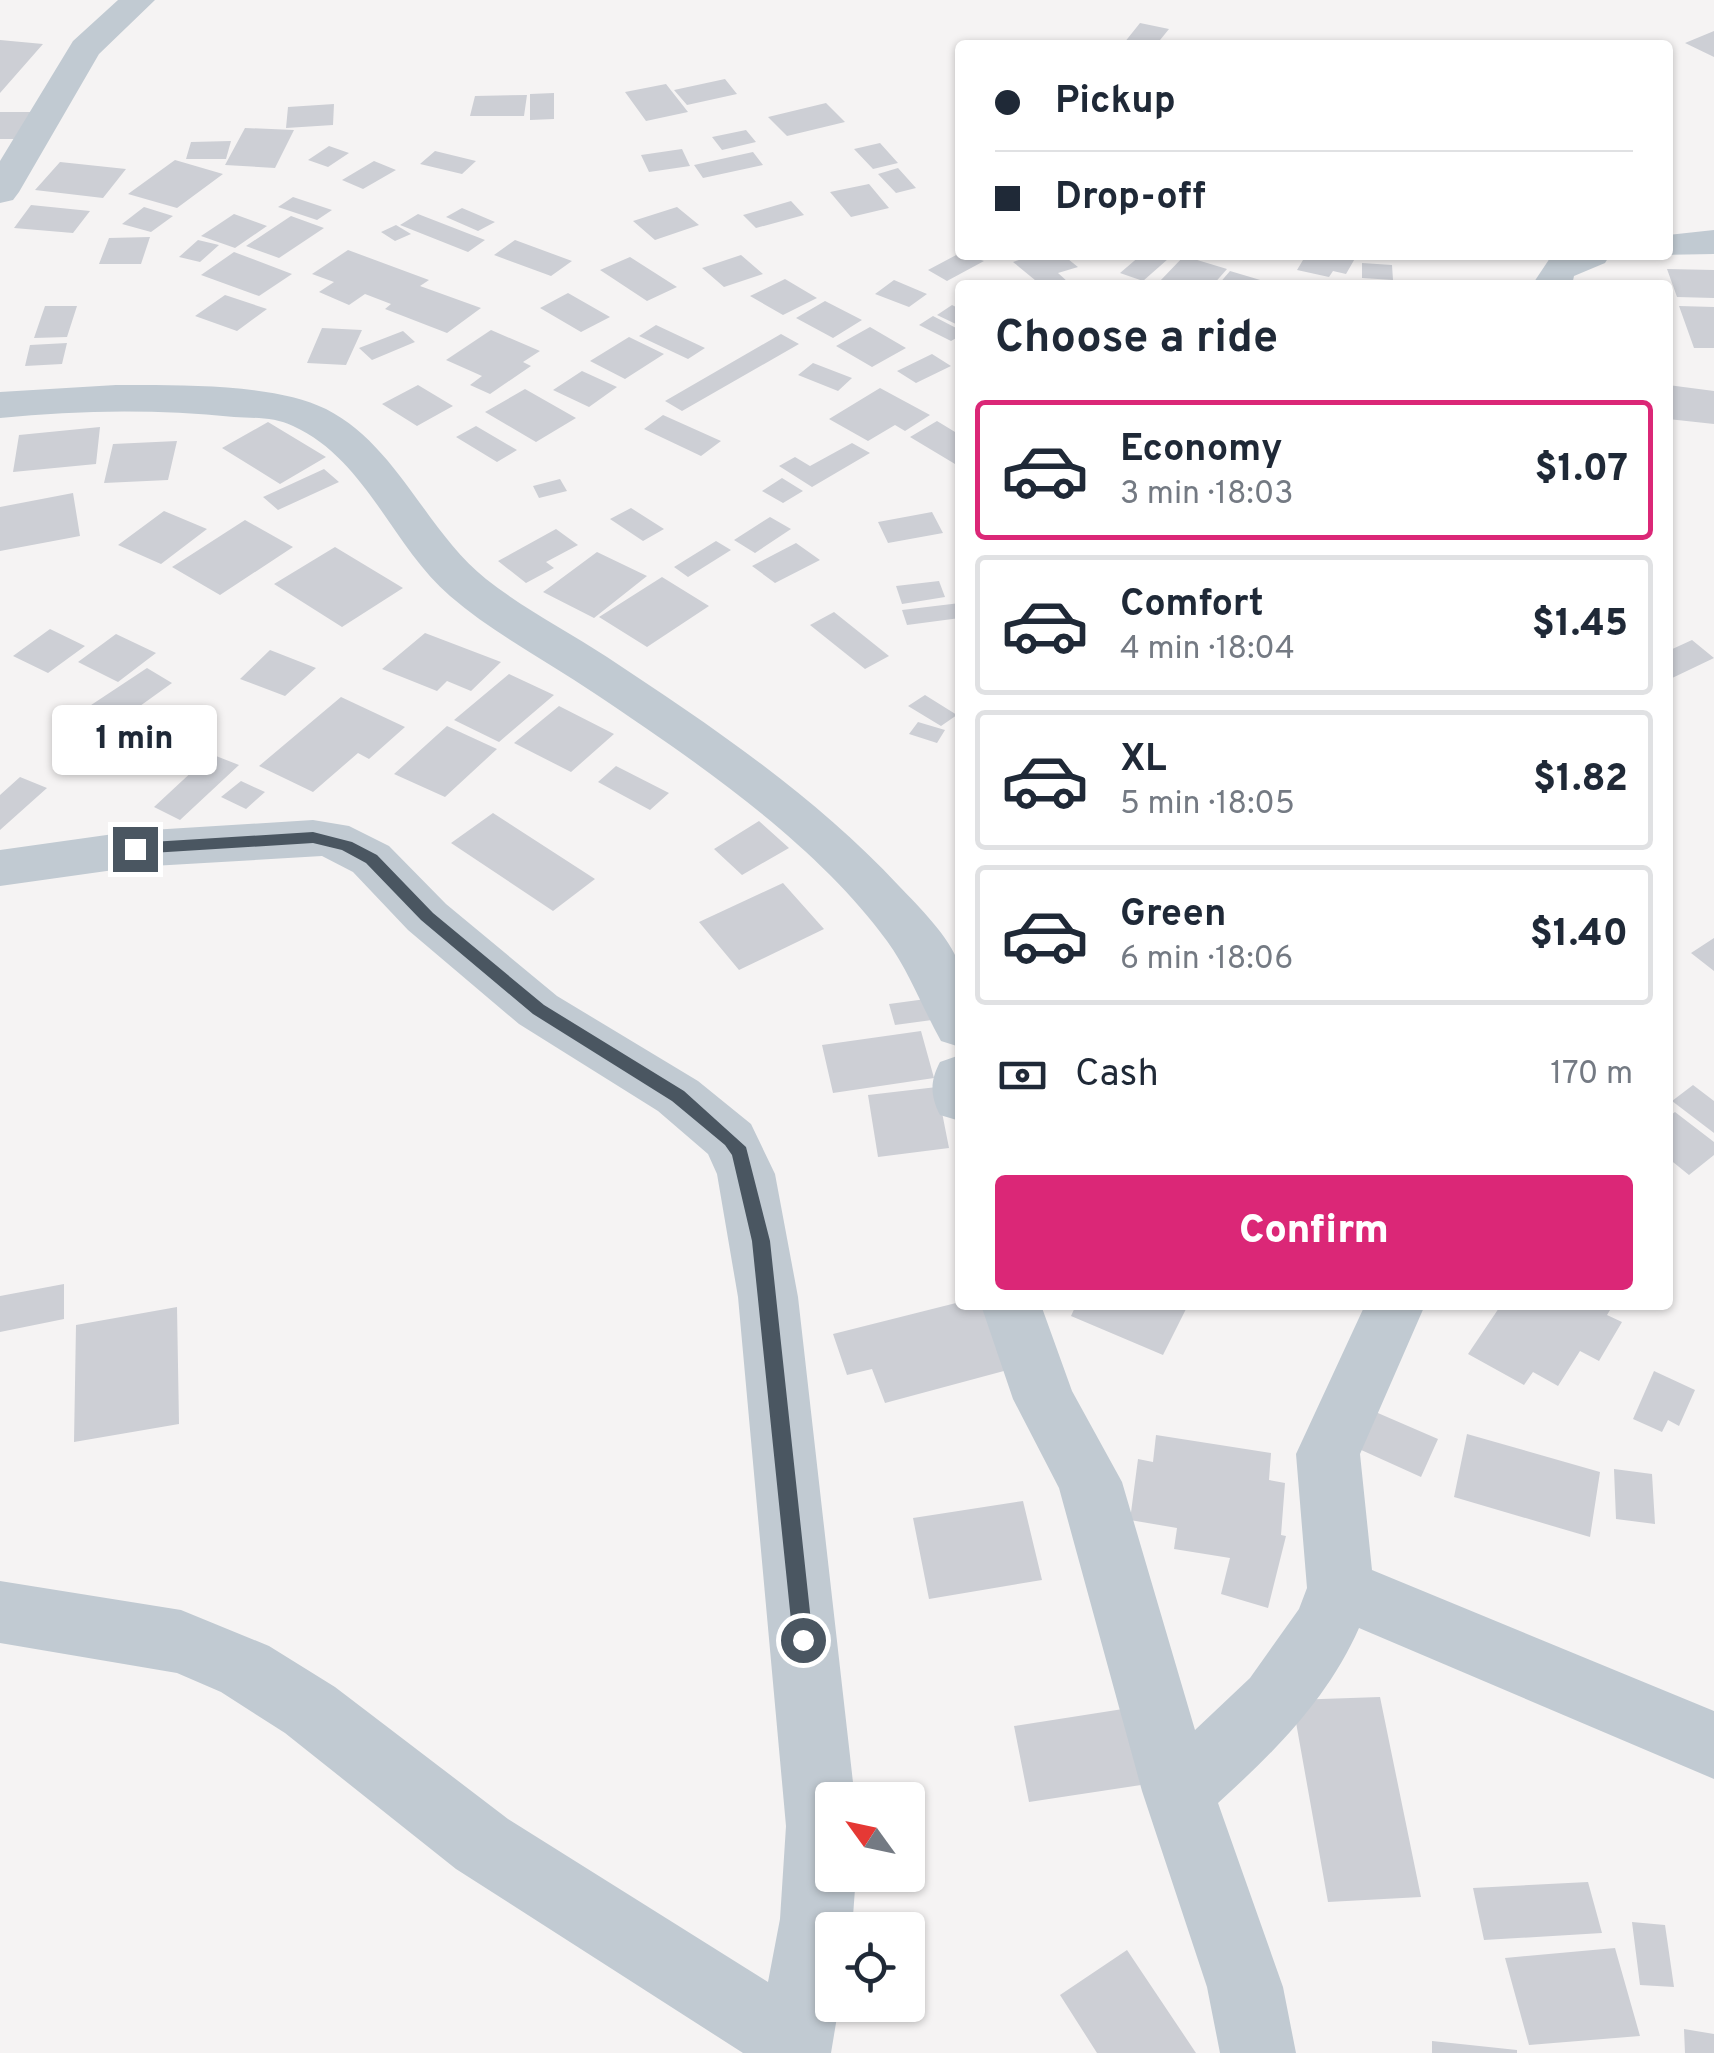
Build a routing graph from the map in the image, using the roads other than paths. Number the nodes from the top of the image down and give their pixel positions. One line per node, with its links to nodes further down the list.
1 (138, 0): 2 (street)
2 (0, 192)
3 (1714, 242): 4 (street)
4 (1673, 246)
5 (1577, 260): 6 (street)
6 (1553, 280)
7 (0, 406): 9 (street)
8 (0, 868): 16 (street)
9 (955, 1006)
10 (1013, 1310): 15 (street)
11 (1393, 1310): 12 (street)
12 (1340, 1588): 14 (street); 15 (street)
13 (0, 1612): 16 (street)
14 (1714, 1745)
15 (1178, 1791): 17 (street)
16 (793, 2047)
17 (1258, 2053)

